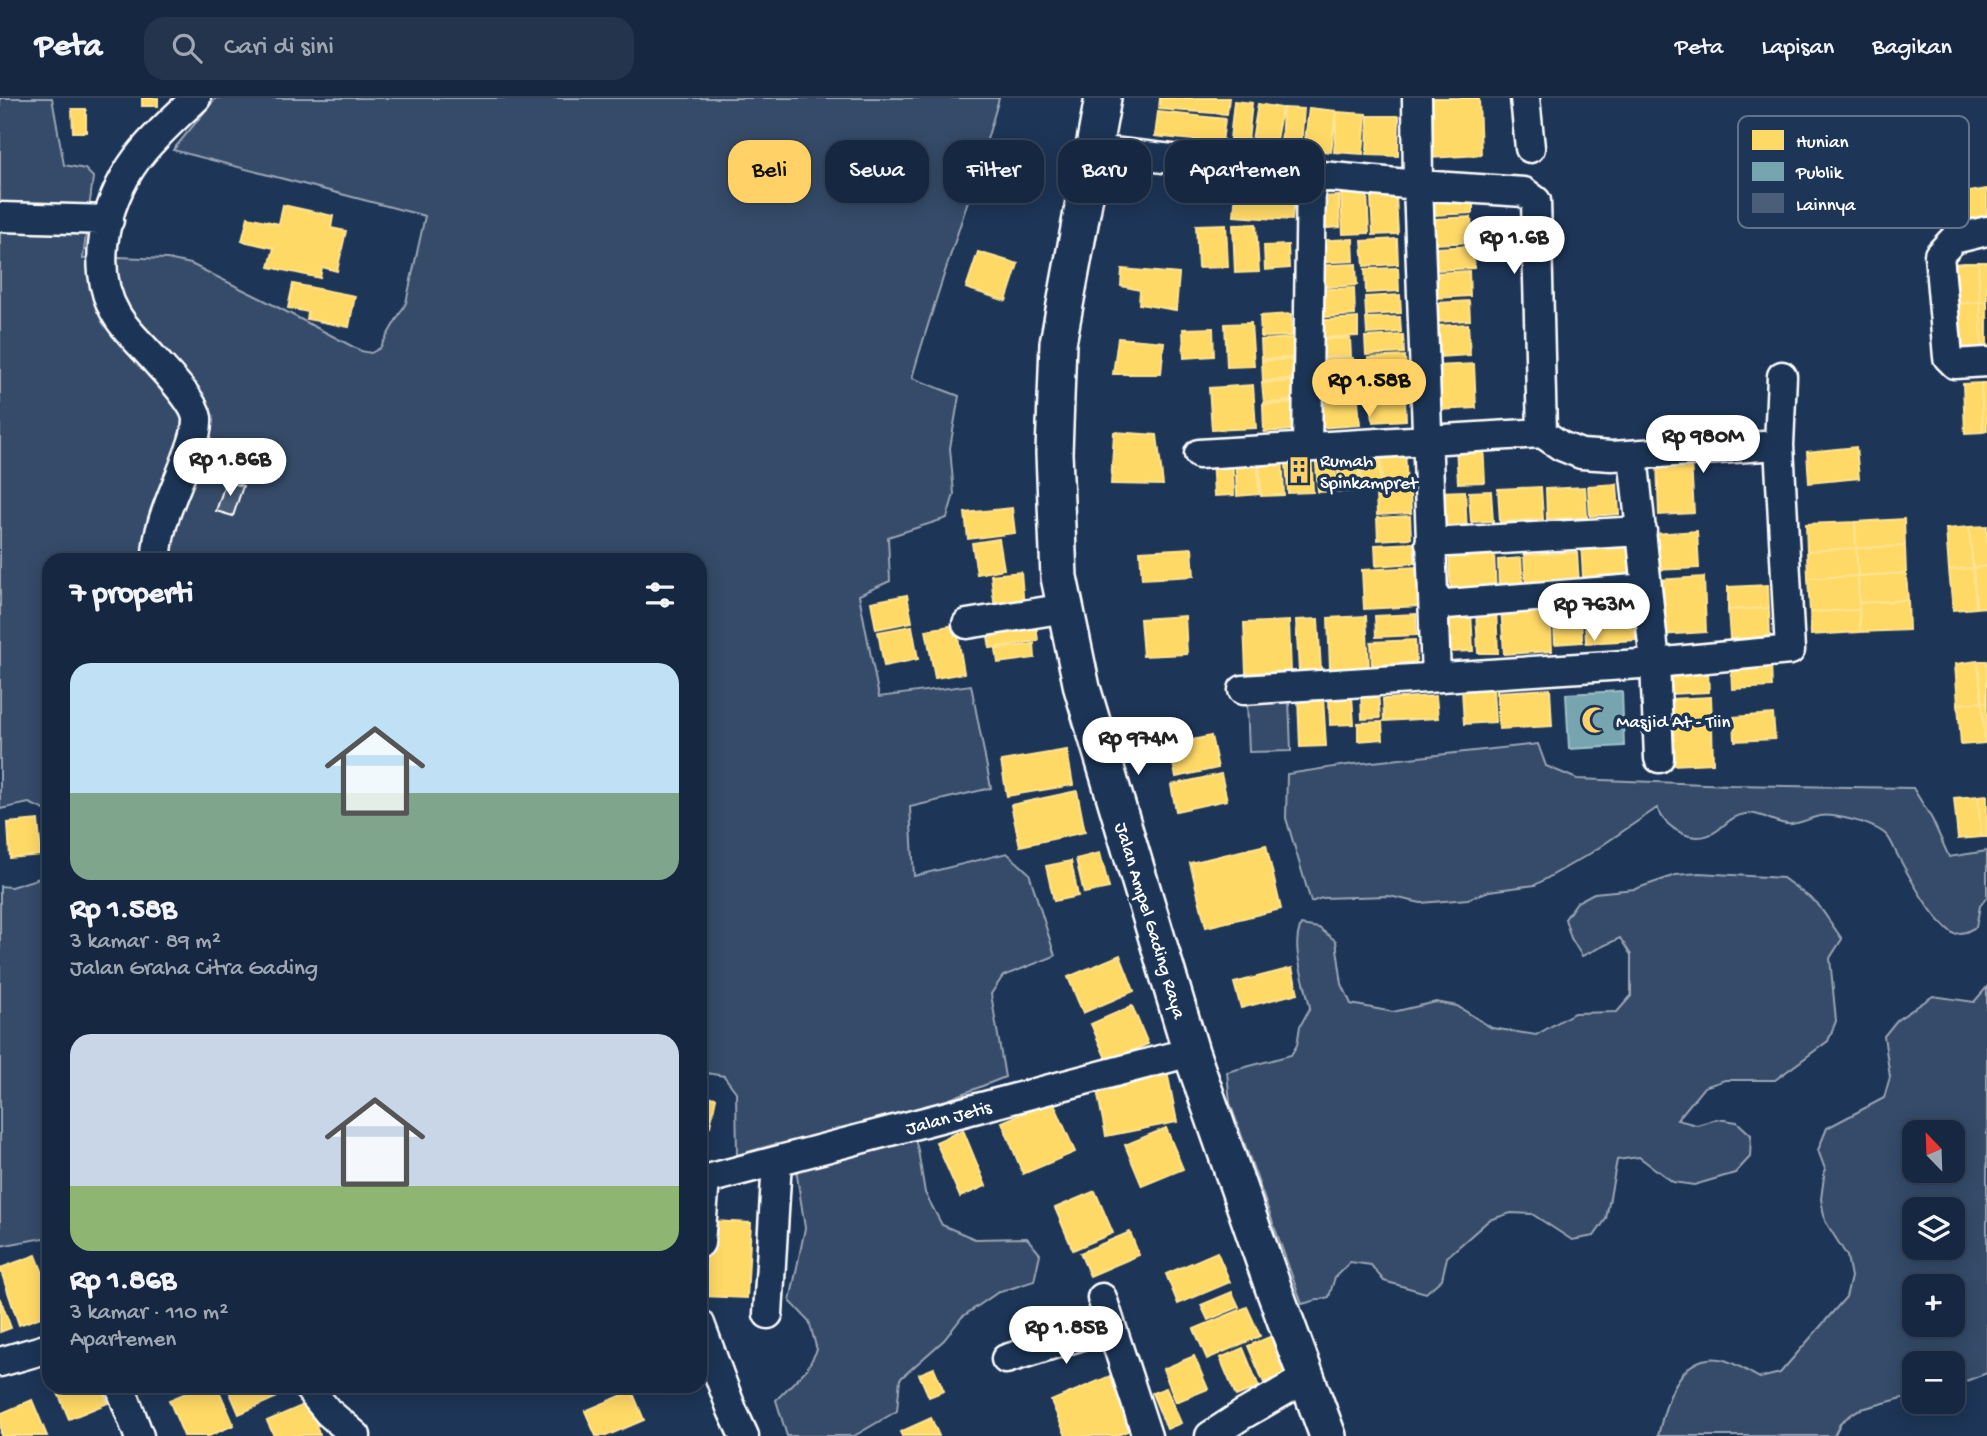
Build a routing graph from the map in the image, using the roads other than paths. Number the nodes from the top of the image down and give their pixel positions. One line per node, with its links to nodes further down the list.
1 (196, 98): 12 (street)
2 (1103, 98): 5 (main road, Jalan Ampel Gading Raya)
3 (1417, 98): 8 (street)
4 (1525, 98): 6 (street)
5 (1096, 140)
6 (1530, 148)
7 (1324, 176): 8 (street)
8 (1418, 185): 16 (street); 17 (street)
9 (1084, 203): 27 (main road, Jalan Ampel Gading Raya)
10 (1311, 203): 19 (street)
11 (0, 217): 12 (street)
12 (109, 220): 24 (street)
13 (1987, 231): 14 (street)
14 (1987, 362)
15 (1782, 376): 18 (street)
16 (1542, 433): 17 (street); 18 (street)
17 (1428, 439): 19 (street); 23 (street)
18 (1779, 445): 29 (street)
19 (1307, 447): 20 (street)
20 (1199, 454)
21 (1634, 465): 22 (street)
22 (1642, 531): 23 (street); 25 (street)
23 (1430, 543): 26 (street)
24 (157, 553)
25 (1647, 589): 26 (street); 29 (street)
26 (1434, 605): 30 (street)
27 (1066, 608): 28 (street); 33 (main road, Jalan Ampel Gading Raya)
28 (967, 624)
29 (1655, 663): 30 (street); 32 (street)
30 (1436, 677): 31 (street)
31 (1243, 690)
32 (1659, 758)
33 (1191, 1052): 34 (street, Jalan Jetis); 43 (main road, Jalan Ampel Gading Raya)
34 (777, 1161): 35 (street, Jalan Jetis); 37 (street)
35 (707, 1179)
36 (1102, 1298): 38 (street)
37 (768, 1314)
38 (1111, 1326): 41 (street); 49 (street)
39 (707, 1342): 48 (street)
40 (42, 1350): 42 (street)
41 (1006, 1359)
42 (0, 1362)
43 (1308, 1377): 50 (street); 51 (main road, Jalan Ampel Gading Raya)
44 (123, 1393): 46 (street)
45 (313, 1393): 47 (street)
46 (138, 1436)
47 (356, 1436)
48 (744, 1436)
49 (1147, 1436)
50 (1210, 1436)
51 (1328, 1436)

